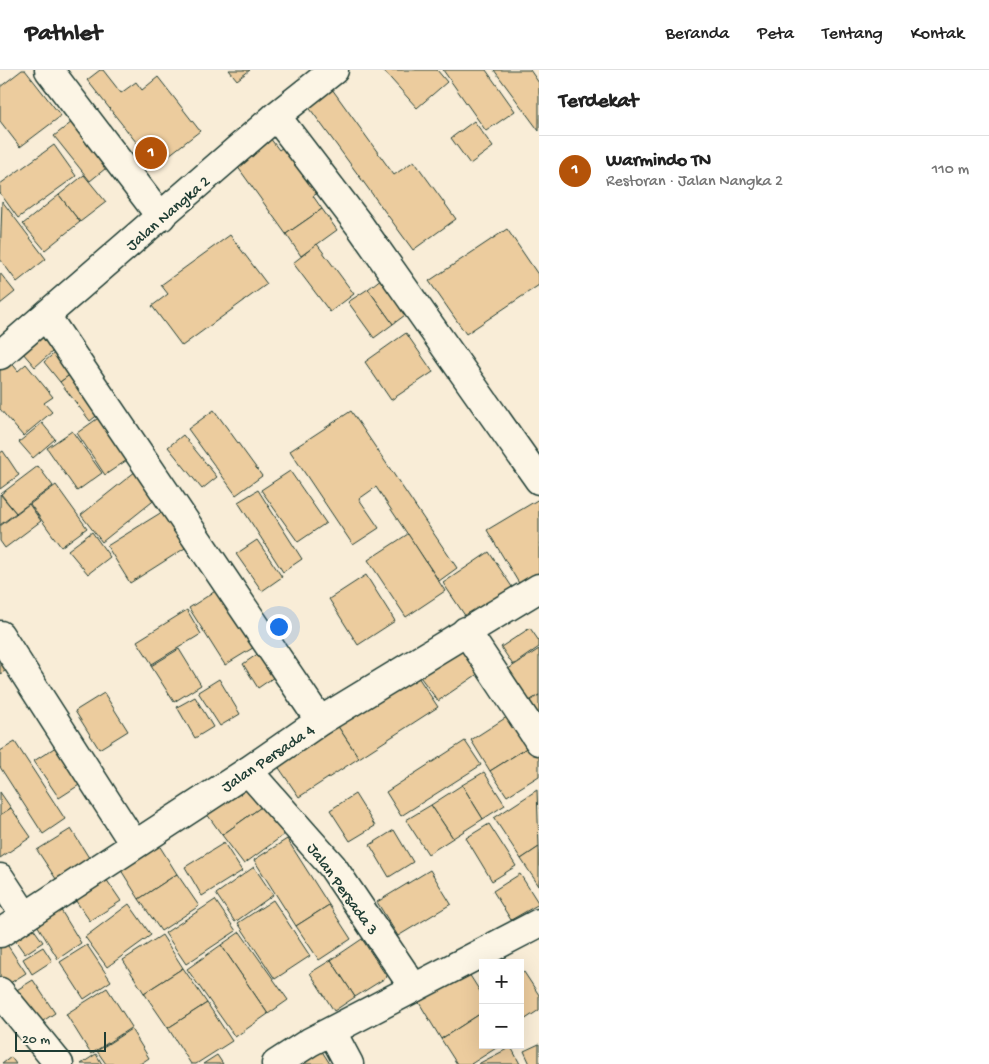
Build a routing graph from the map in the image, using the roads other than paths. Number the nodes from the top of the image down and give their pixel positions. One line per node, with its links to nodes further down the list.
1 (49, 70): 4 (street)
2 (334, 70): 3 (street, Jalan Nangka 2)
3 (276, 116): 4 (street, Jalan Nangka 2); 7 (street)
4 (161, 217): 5 (street, Jalan Nangka 2)
5 (46, 316): 6 (street, Jalan Nangka 2); 11 (street)
6 (0, 355)
7 (539, 480)
8 (539, 588): 9 (street, Jalan Persada 4)
9 (466, 631): 11 (street, Jalan Persada 4); 12 (street)
10 (0, 635): 14 (street)
11 (320, 720): 13 (street, Jalan Persada 4)
12 (539, 740)
13 (248, 771): 14 (street, Jalan Persada 4); 19 (street, Jalan Persada 3)
14 (134, 844): 16 (street, Jalan Persada 4)
15 (0, 878): 16 (street)
16 (25, 916): 18 (street, Jalan Persada 4)
17 (539, 923): 19 (street)
18 (0, 933)
19 (414, 988): 21 (street)
20 (0, 992): 22 (street)
21 (332, 1032): 23 (street); 24 (street)
22 (59, 1064)
23 (276, 1064)
24 (349, 1064)

